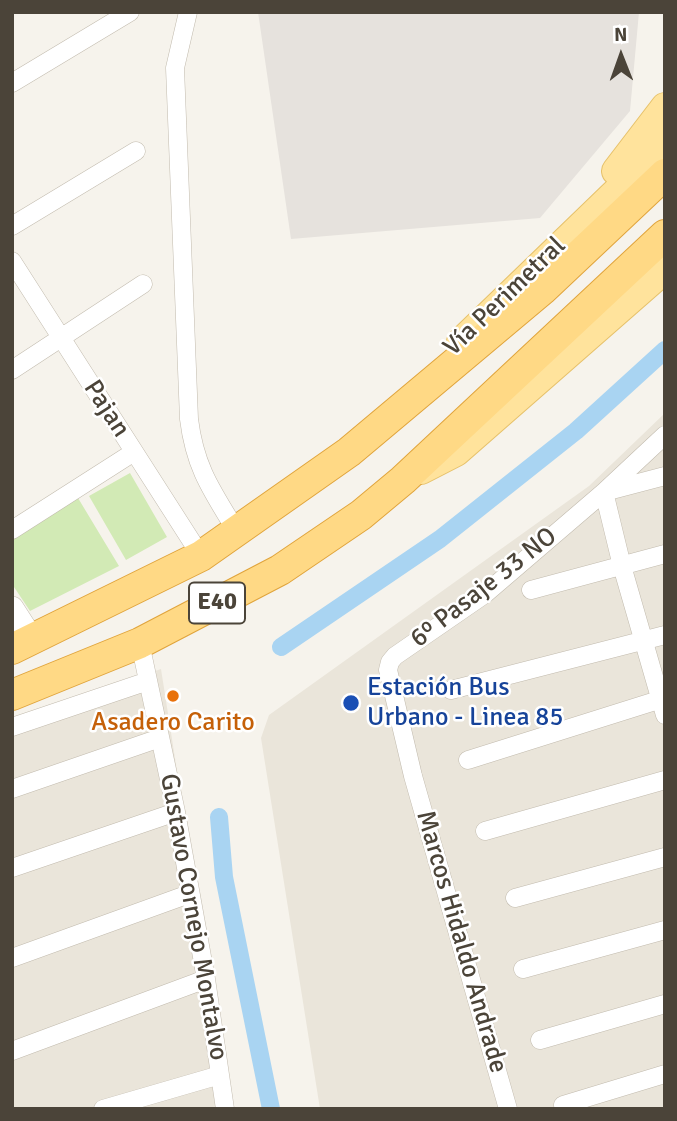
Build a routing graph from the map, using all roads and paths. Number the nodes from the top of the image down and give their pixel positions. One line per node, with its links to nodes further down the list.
1 (130, 12): 3 (street)
2 (188, 12): 23 (street)
3 (12, 83)
4 (665, 107): 9 (main road)
5 (665, 145): 9 (main road, Vía Perimetral)
6 (136, 151): 8 (street)
7 (665, 174): 18 (highway, Vía Perimetral)
8 (12, 226)
9 (569, 235): 18 (main road, Vía Perimetral / E40)
10 (665, 235): 20 (highway)
11 (12, 261): 14 (street, Pajan)
12 (665, 269): 20 (main road, E40)
13 (143, 284): 14 (street)
14 (61, 338): 15 (street); 17 (street, Pajan)
15 (12, 370)
16 (665, 435): 21 (street, 6º Pasaje 33 NO)
17 (134, 452): 22 (street); 25 (street, Pajan)
18 (349, 452): 23 (highway, Vía Perimetral / E40)
19 (665, 476): 21 (street)
20 (403, 480): 31 (highway, E40)
21 (604, 492): 26 (street); 40 (street, 6º Pasaje 33 NO)
22 (12, 530)
23 (237, 532): 25 (highway, Vía Perimetral / E40)
24 (665, 554): 26 (street)
25 (201, 556): 32 (highway, Vía Perimetral / E40)
26 (622, 566): 27 (street); 30 (street)
27 (531, 590)
28 (12, 608): 32 (street)
29 (665, 635): 30 (street)
30 (645, 641): 34 (street); 36 (street)
31 (140, 643): 33 (street, Gustavo Cornejo Montalvo); 35 (highway, E40)
32 (22, 644)
33 (148, 681): 37 (street); 38 (street, Gustavo Cornejo Montalvo)
34 (451, 690)
35 (12, 695)
36 (664, 704): 39 (street)
37 (12, 727)
38 (160, 738): 42 (street); 43 (street, Gustavo Cornejo Montalvo)
39 (468, 760)
40 (413, 776): 61 (street, Marcos Hidaldo Andrade)
41 (665, 780): 44 (street)
42 (12, 789)
43 (176, 813): 46 (street); 47 (street, Gustavo Cornejo Montalvo)
44 (485, 831)
45 (665, 857): 48 (street)
46 (12, 868)
47 (189, 894): 50 (street); 52 (street, Gustavo Cornejo Montalvo)
48 (515, 898)
49 (665, 930): 51 (street)
50 (12, 958)
51 (523, 969)
52 (206, 979): 55 (street); 57 (street, Gustavo Cornejo Montalvo)
53 (665, 1004): 54 (street)
54 (540, 1040)
55 (12, 1051)
56 (665, 1074): 58 (street)
57 (220, 1075): 59 (street); 60 (street, Gustavo Cornejo Montalvo)
58 (563, 1105)
59 (103, 1109)
60 (225, 1109)
61 (508, 1109)

